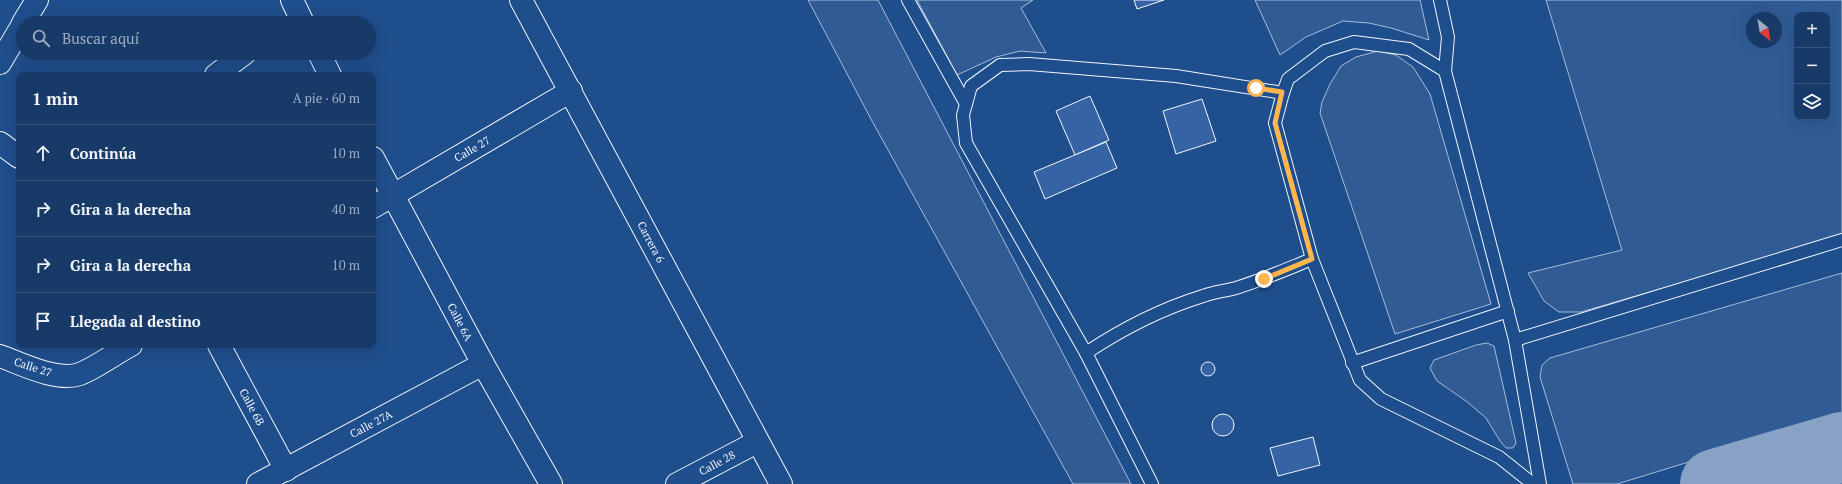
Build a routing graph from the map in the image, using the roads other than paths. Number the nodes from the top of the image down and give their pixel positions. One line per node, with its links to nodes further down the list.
1 (37, 0): 5 (street)
2 (521, 0): 13 (street, Carrera 6)
3 (908, 0): 15 (lane)
4 (1440, 0): 10 (lane)
5 (27, 16)
6 (16, 35): 9 (street)
7 (236, 60): 11 (street)
8 (322, 60): 12 (street)
9 (0, 63)
10 (1445, 71): 14 (lane); 23 (lane)
11 (220, 72)
12 (328, 72)
13 (571, 91): 19 (street, Calle 27); 31 (street, Carrera 6)
14 (1282, 92): 15 (lane); 22 (lane)
15 (966, 104): 27 (lane)
16 (0, 143): 17 (street)
17 (16, 155)
18 (376, 164): 19 (street, Calle 6A)
19 (393, 196): 20 (street, Calle 27); 30 (street, Calle 6A)
20 (376, 205)
21 (1842, 240): 24 (lane)
22 (1312, 259): 27 (lane); 29 (lane)
23 (1508, 311): 24 (lane); 29 (lane)
24 (1515, 340): 39 (lane)
25 (126, 348): 28 (street, Calle 27)
26 (221, 348): 32 (street, Calle 6B)
27 (1086, 353): 37 (lane)
28 (0, 356)
29 (1352, 363): 38 (lane)
30 (483, 364): 32 (street, Calle 27A); 34 (street, Calle 6A)
31 (757, 442): 35 (street, Calle 28); 36 (street, Carrera 6)
32 (286, 470): 33 (street, Calle 27A)
33 (258, 484)
34 (551, 484)
35 (677, 484)
36 (781, 484)
37 (1152, 484)
38 (1533, 484)
39 (1540, 484)

